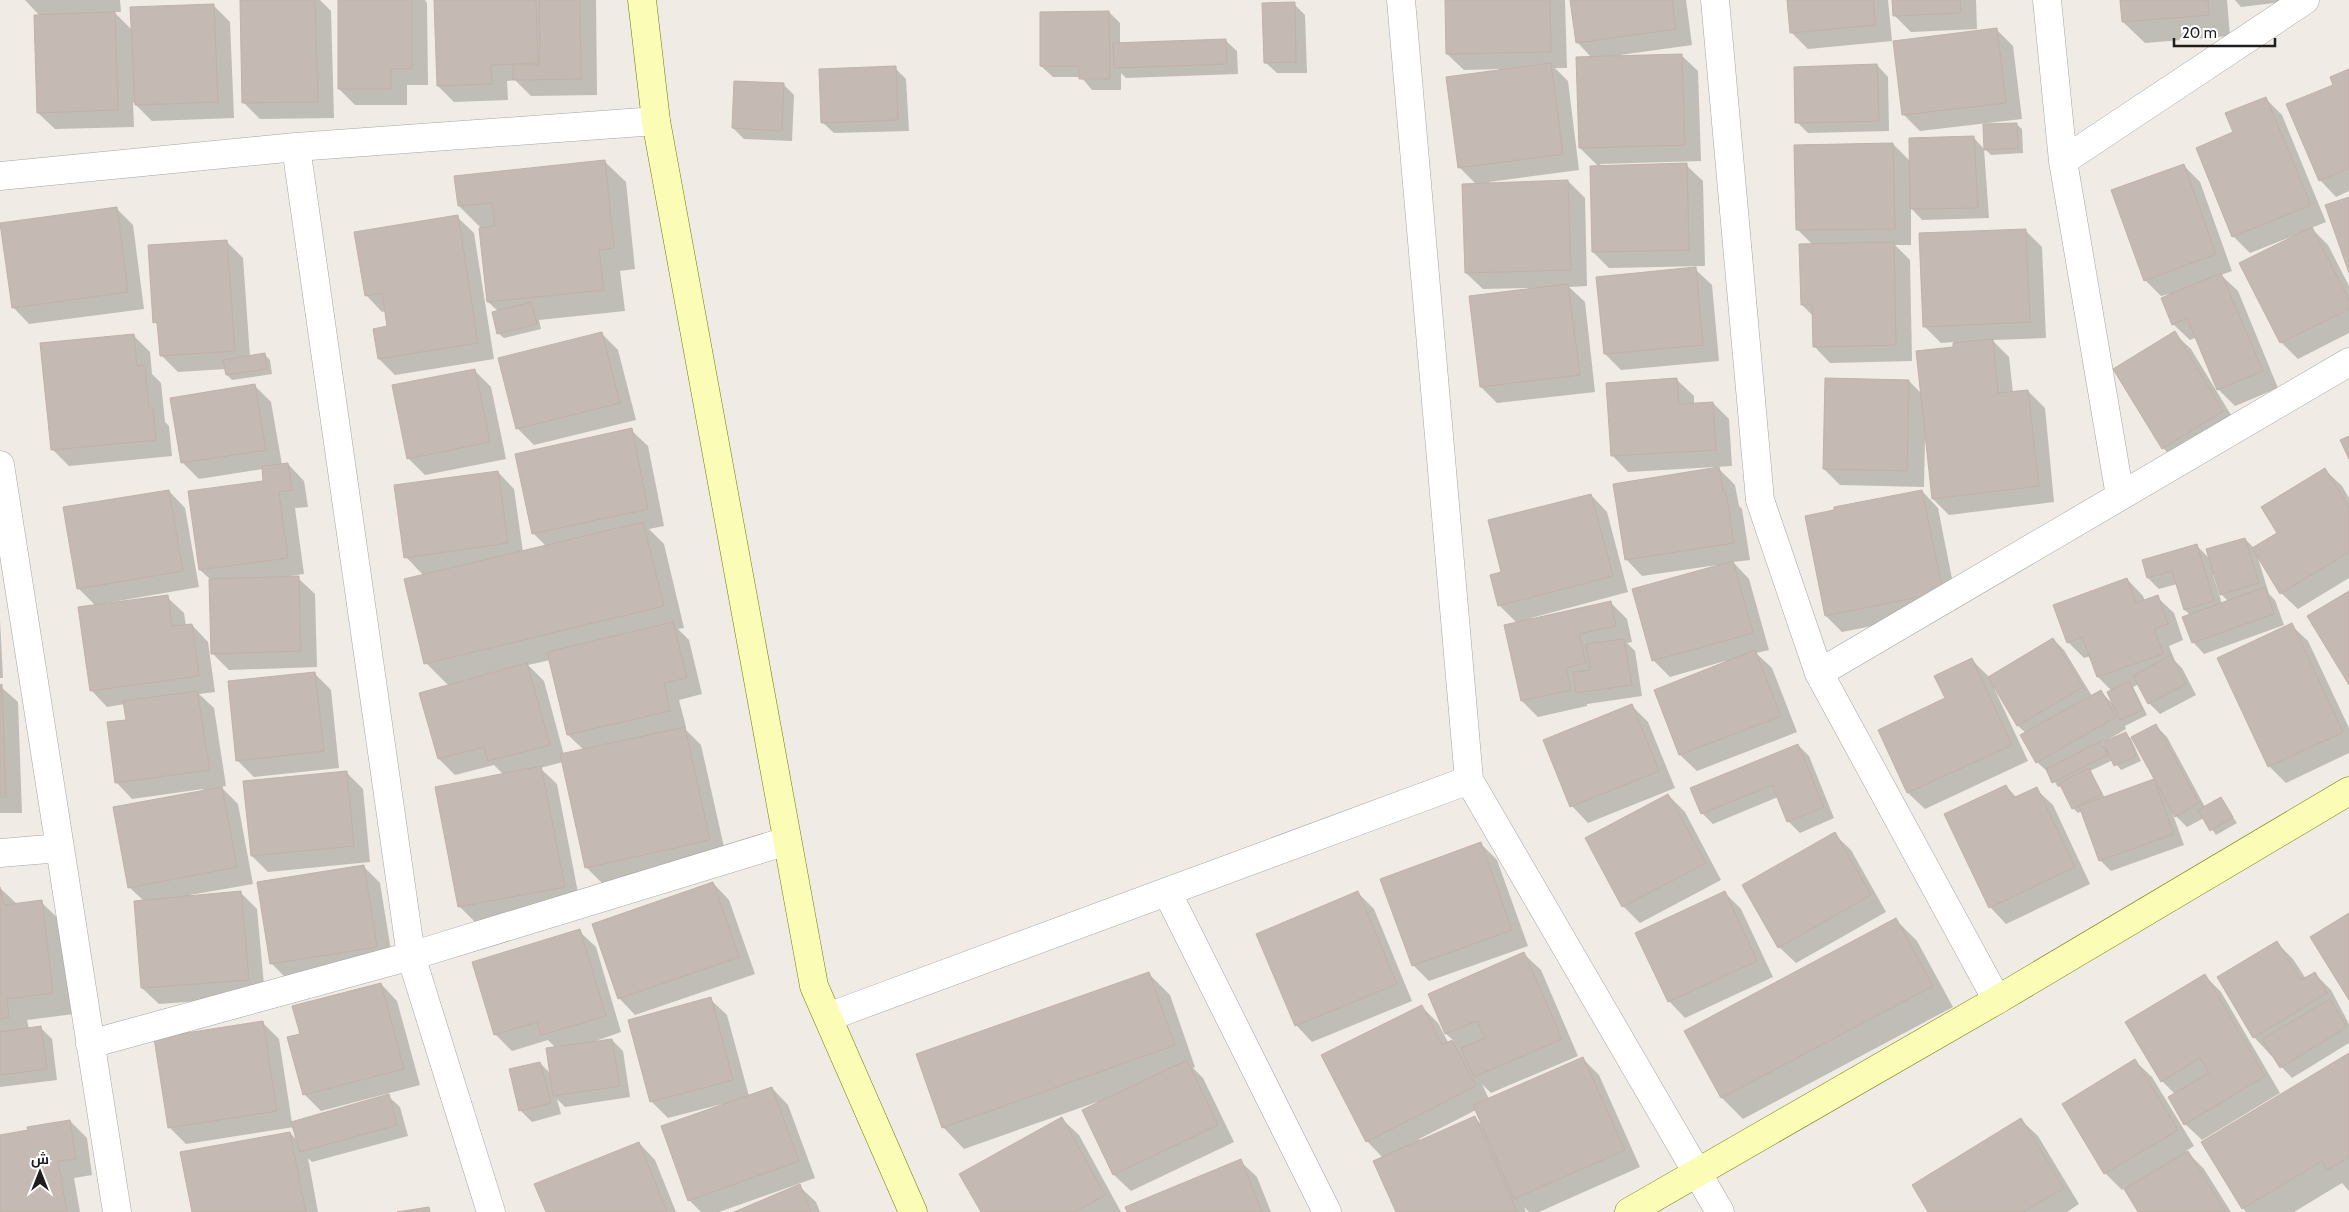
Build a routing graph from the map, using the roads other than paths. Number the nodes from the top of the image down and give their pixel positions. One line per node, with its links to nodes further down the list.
1 (642, 0): 6 (street)
2 (1401, 0): 15 (street)
3 (1715, 0): 14 (street)
4 (2047, 0): 8 (street)
5 (2305, 0): 8 (street)
6 (656, 120): 7 (street); 17 (street)
7 (296, 147): 9 (street); 21 (street)
8 (2063, 161): 12 (street)
9 (0, 176)
10 (2349, 362): 12 (street)
11 (0, 465): 13 (street)
12 (2120, 496): 14 (street)
13 (3, 502): 18 (street)
14 (1819, 673): 22 (street)
15 (1468, 780): 20 (street); 25 (street)
16 (2349, 791): 22 (street)
17 (787, 841): 21 (street); 23 (street)
18 (60, 848): 19 (street); 24 (street)
19 (0, 853)
20 (1167, 892): 23 (street); 29 (street)
21 (411, 956): 24 (street); 27 (street)
22 (1997, 1000): 25 (street)
23 (828, 1018): 28 (street)
24 (90, 1044): 26 (street)
25 (1698, 1172): 30 (street); 31 (street)
26 (117, 1212)
27 (491, 1212)
28 (913, 1212)
29 (1327, 1212)
30 (1629, 1212)
31 (1720, 1212)

